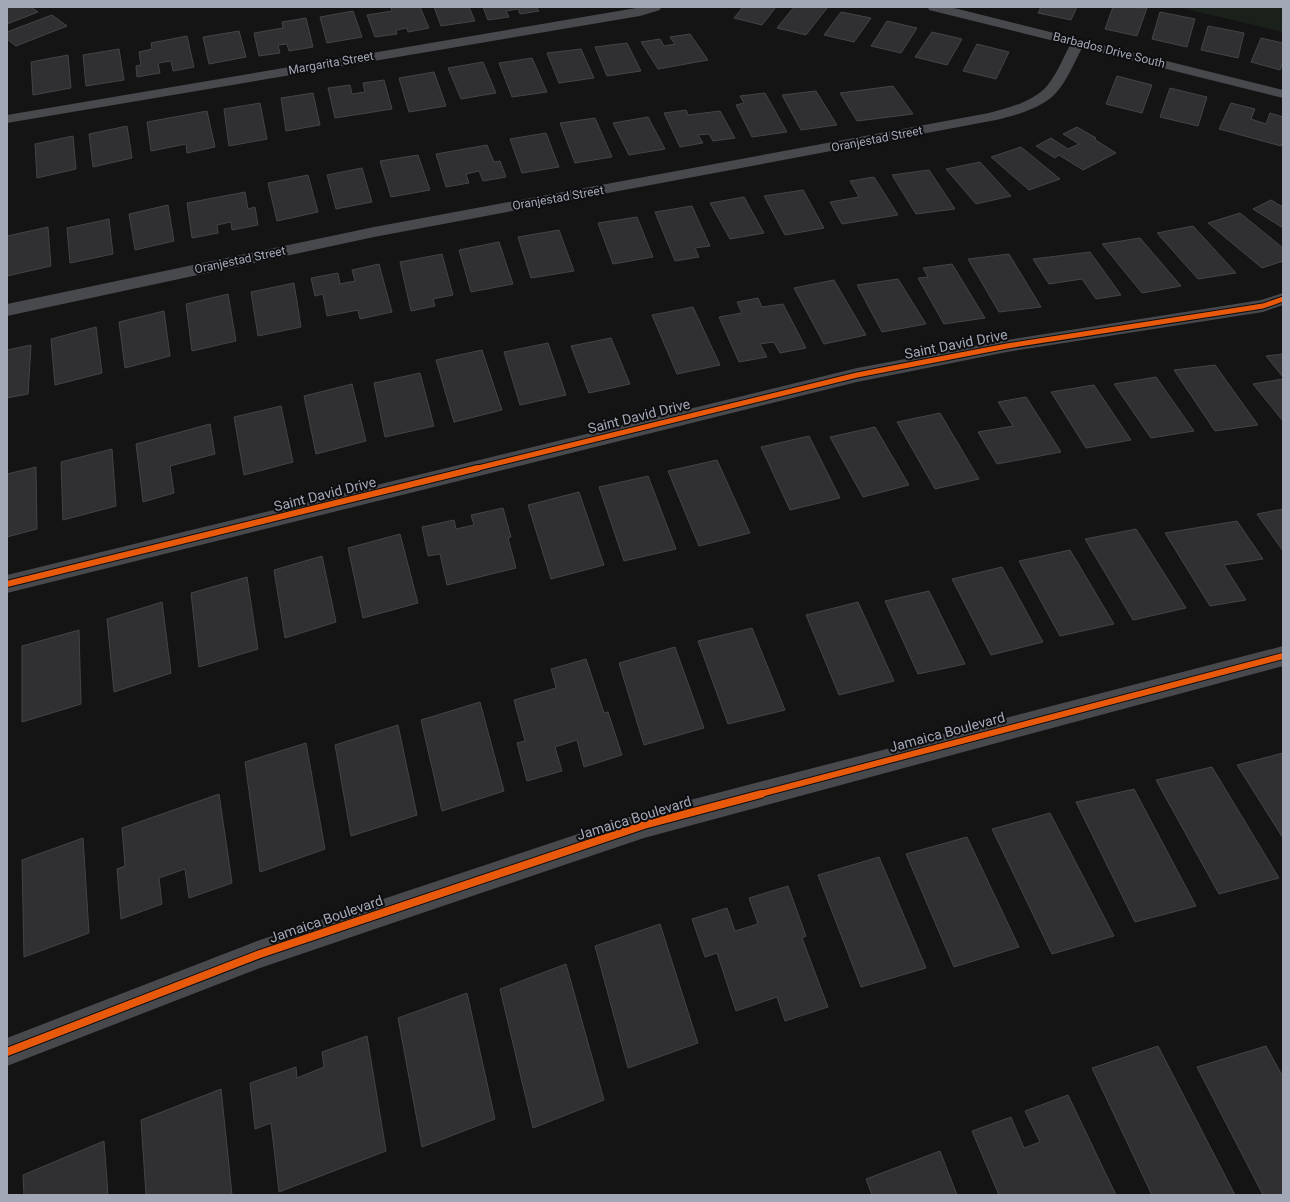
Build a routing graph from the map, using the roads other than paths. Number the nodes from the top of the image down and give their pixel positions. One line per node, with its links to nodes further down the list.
1 (655, 7): 5 (street, Margarita Street)
2 (934, 7): 3 (street, Barbados Drive South)
3 (1079, 42): 4 (street, Barbados Drive South); 7 (street, Oranjestad Street)
4 (1283, 94)
5 (7, 119)
6 (1283, 299): 8 (street, Saint David Drive)
7 (7, 310)
8 (7, 584)
9 (1283, 656): 10 (street, Jamaica Boulevard)
10 (7, 1052)

